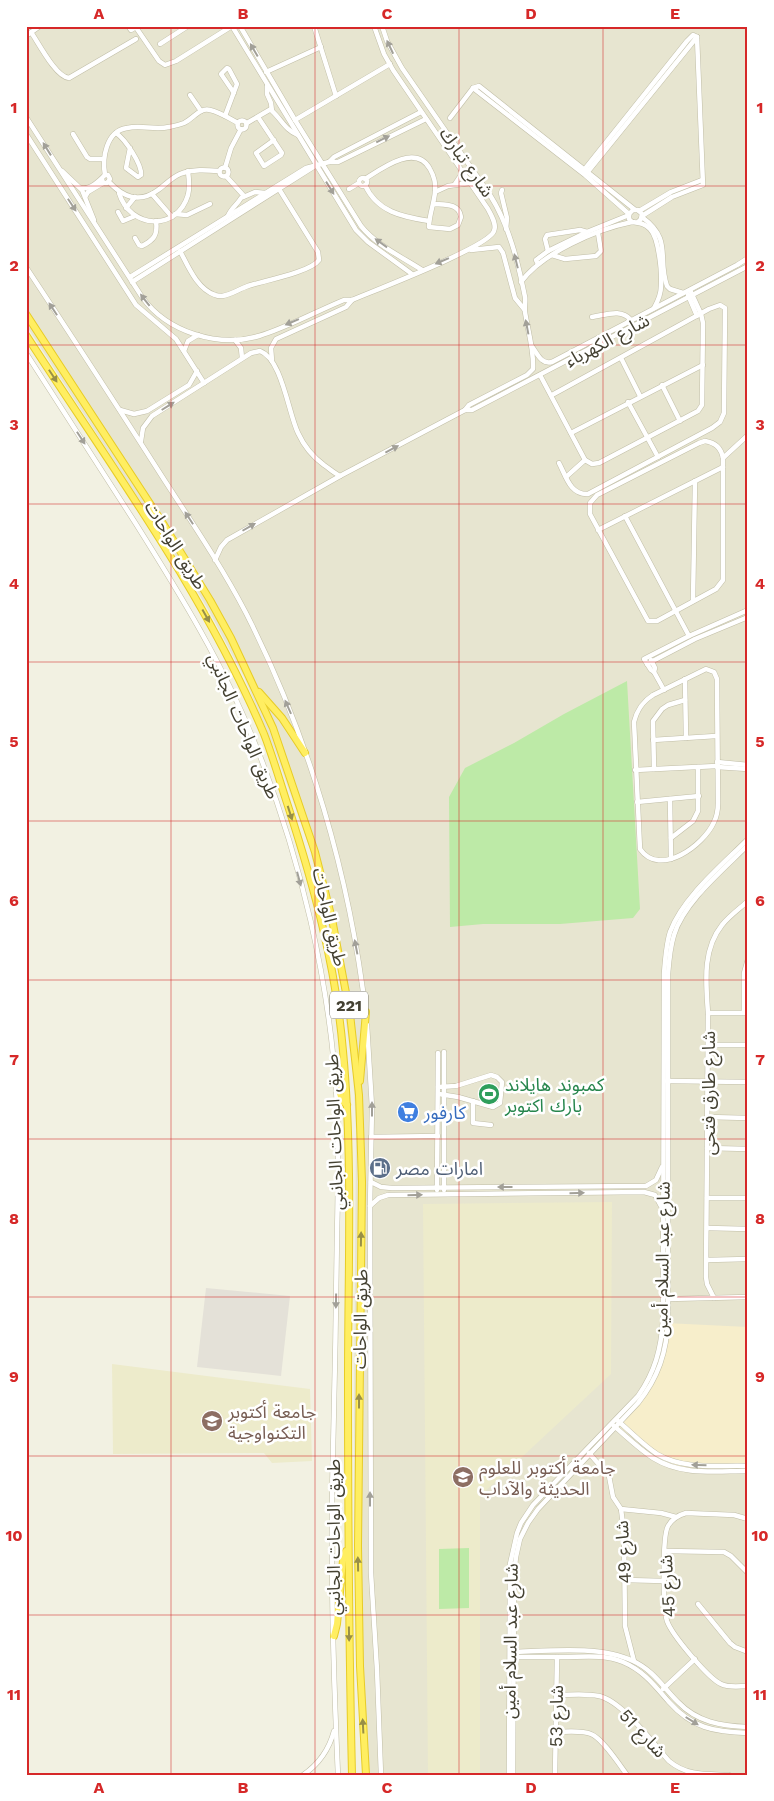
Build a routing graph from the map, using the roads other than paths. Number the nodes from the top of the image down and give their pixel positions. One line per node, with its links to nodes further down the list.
1 (40, 26): 10 (street)
2 (188, 26): 12 (street)
3 (232, 26): 8 (street); 18 (street)
4 (240, 26): 15 (street, one-way to 4)
5 (314, 26): 13 (street)
6 (374, 26): 14 (street, شارع تبارك)
7 (382, 26): 16 (street, شارع تبارك, one-way to 7)
8 (135, 27): 9 (street)
9 (129, 28)
10 (29, 34): 11 (street)
11 (136, 39)
12 (160, 44)
13 (321, 47): 15 (street); 21 (street)
14 (390, 64): 17 (street, شارع تبارك); 21 (street)
15 (266, 72): 27 (street)
16 (404, 72): 17 (street); 22 (street, شارع تبارك)
17 (397, 76): 23 (street, شارع تبارك)
18 (267, 84): 25 (street); 27 (street)
19 (234, 93): 19 (street); 28 (street)
20 (190, 95): 24 (street)
21 (336, 96): 33 (street)
22 (424, 100): 23 (street); 44 (street, شارع تبارك)
23 (416, 105): 26 (street, شارع تبارك)
24 (201, 111): 28 (street); 38 (street)
25 (272, 111): 29 (street); 41 (street)
26 (421, 112): 32 (street, شارع تبارك); 43 (street)
27 (288, 114): 33 (street); 41 (street)
28 (225, 116): 34 (street)
29 (261, 116): 35 (street); 42 (street)
30 (26, 117): 37 (street)
31 (450, 118): 57 (street)
32 (426, 119): 45 (street, شارع تبارك); 47 (street, one-way to 32)
33 (296, 120): 50 (street)
34 (238, 123): 35 (street); 36 (street)
35 (246, 123): 36 (street)
36 (241, 129): 53 (street)
37 (35, 130): 40 (street); 52 (street, one-way to 37)
38 (116, 133): 46 (street); 48 (street)
39 (73, 134): 48 (street)
40 (27, 135): 122 (street, one-way to 122)
41 (298, 135): 51 (street)
42 (274, 140): 42 (street)
43 (362, 142): 47 (street); 49 (street)
44 (453, 142): 45 (street); 94 (street, شارع تبارك)
45 (446, 147): 56 (street, شارع تبارك)
46 (130, 148): 46 (street)
47 (365, 148): 49 (street)
48 (103, 159): 60 (street)
49 (329, 162): 50 (street)
50 (324, 164): 51 (street); 106 (street, one-way to 50)
51 (316, 166): 69 (street); 74 (street); 107 (street, one-way to 107)
52 (58, 167): 68 (street); 93 (street)
53 (225, 168): 55 (street); 58 (street)
54 (188, 171): 55 (street); 75 (street); 84 (street)
55 (219, 171): 58 (street)
56 (463, 172): 62 (street, شارع تبارك); 65 (street)
57 (585, 172): 64 (street); 82 (street); 85 (street)
58 (226, 176): 78 (street)
59 (366, 179): 61 (street); 63 (street); 66 (street)
60 (105, 180): 68 (street); 73 (street); 76 (street)
61 (434, 181): 67 (street); 72 (street)
62 (470, 182): 65 (street); 98 (street, شارع تبارك)
63 (359, 183): 66 (street); 70 (street)
64 (702, 183): 82 (street); 88 (street)
65 (455, 184): 67 (street)
66 (365, 186): 90 (street)
67 (448, 186): 72 (street)
68 (80, 188): 76 (street)
69 (279, 189): 99 (street); 99 (street)
70 (349, 189)
71 (502, 190): 94 (street)
72 (435, 192): 80 (street)
73 (119, 193): 77 (street); 81 (street)
74 (265, 193): 78 (street); 87 (street)
75 (152, 194): 77 (street); 84 (street)
76 (85, 197): 93 (street)
77 (135, 198): 81 (street)
78 (242, 198): 87 (street)
79 (210, 204): 84 (street)
80 (433, 204): 90 (street); 90 (street)
81 (126, 208): 86 (street)
82 (637, 210): 85 (street); 88 (street)
83 (118, 212): 86 (street)
84 (174, 215): 89 (street)
85 (629, 215): 91 (street); 95 (street)
86 (135, 216): 89 (street)
87 (228, 216): 101 (street)
88 (642, 216): 92 (street); 110 (street)
89 (156, 221): 97 (street)
90 (429, 221)
91 (632, 222): 92 (street); 96 (street)
92 (638, 222): 110 (street)
93 (96, 226): 108 (street)
94 (506, 229): 109 (street, شارع تبارك, one-way to 94)
95 (587, 232): 100 (street); 100 (street)
96 (598, 233): 100 (street); 100 (street)
97 (135, 238)
98 (469, 250): 106 (street, one-way to 106); 115 (street, شارع تبارك)
99 (180, 251): 101 (street)
100 (550, 253): 109 (street)
101 (166, 257): 108 (street)
102 (748, 258): 105 (street, شارع الكهرباء)
103 (748, 266): 105 (street, شارع الكهرباء)
104 (26, 267): 142 (street, one-way to 104)
105 (738, 268): 111 (street, شارع الكهرباء); 112 (street, شارع الكهرباء)
106 (422, 270): 107 (street)
107 (412, 274): 113 (street)
108 (131, 280): 121 (street, one-way to 108)
109 (521, 282): 115 (street, شارع تبارك)
110 (664, 286): 111 (street); 114 (street)
111 (687, 292): 112 (street); 114 (street, شارع الكهرباء)
112 (690, 296): 116 (street); 118 (street, شارع الكهرباء)
113 (352, 300): 125 (street, one-way to 125); 132 (street)
114 (654, 308): 118 (street); 120 (street, شارع الكهرباء)
115 (524, 309): 126 (street, شارع تبارك, one-way to 115)
116 (698, 312): 130 (street); 133 (street); 149 (street)
117 (26, 314): 167 (highway, طريق الواحات / 221)
118 (654, 315): 136 (street, شارع الكهرباء)
119 (592, 317): 120 (street)
120 (631, 320): 131 (street, شارع الكهرباء)
121 (167, 321): 122 (street); 124 (street)
122 (162, 327): 127 (street)
123 (26, 335): 207 (highway, طريق الواحات / 221, one-way to 207)
124 (198, 335): 125 (street); 127 (street)
125 (235, 340): 129 (street)
126 (531, 345): 131 (street, شارع تبارك); 134 (street, شارع تبارك)
127 (184, 351): 135 (street)
128 (26, 353): 197 (street, طريق الواحات الجانبي, one-way to 197)
129 (242, 358): 132 (street); 137 (street)
130 (621, 358): 139 (street); 140 (street)
131 (542, 360)
132 (272, 362): 154 (street)
133 (703, 365): 138 (street); 144 (street)
134 (533, 366): 143 (street, شارع الكهرباء)
135 (197, 371): 137 (street); 142 (street)
136 (540, 374): 139 (street); 143 (street, شارع الكهرباء)
137 (204, 383): 148 (street, one-way to 137)
138 (662, 385): 140 (street); 144 (street)
139 (552, 395): 145 (street)
140 (640, 396): 141 (street)
141 (628, 402): 145 (street); 147 (street)
142 (119, 410): 148 (street)
143 (465, 410): 154 (street, شارع الكهرباء, one-way to 143)
144 (680, 421): 147 (street)
145 (571, 433): 151 (street)
146 (748, 435): 150 (street)
147 (647, 438): 149 (street); 151 (street)
148 (141, 442): 159 (street, one-way to 148)
149 (658, 457): 155 (street)
150 (723, 458): 153 (street); 158 (street)
151 (585, 460): 155 (street)
152 (559, 463): 155 (street)
153 (723, 467): 156 (street); 160 (street)
154 (340, 476): 159 (street, شارع الكهرباء, one-way to 154)
155 (566, 477)
156 (695, 481): 157 (street); 160 (street)
157 (625, 516): 158 (street); 161 (street)
158 (598, 530): 161 (street)
159 (215, 560): 173 (street, one-way to 159)
160 (693, 602): 161 (street)
161 (676, 610): 164 (street)
162 (748, 610): 164 (street)
163 (748, 616): 165 (street)
164 (689, 636): 165 (street)
165 (649, 660): 168 (street)
166 (685, 679): 168 (street); 169 (street); 170 (street)
167 (254, 686): 173 (highway); 204 (highway, طريق الواحات / 221)
168 (664, 690): 178 (street)
169 (685, 700): 171 (street); 172 (street)
170 (716, 736): 171 (street); 174 (street)
171 (686, 738): 172 (street)
172 (653, 740): 177 (street)
173 (305, 753): 190 (street, one-way to 173)
174 (717, 765): 175 (street); 176 (street); 186 (street)
175 (698, 767): 177 (street); 179 (street)
176 (748, 767)
177 (654, 769): 178 (street)
178 (635, 770): 181 (street)
179 (699, 796): 180 (street); 182 (street)
180 (670, 799): 181 (street); 182 (street)
181 (637, 802): 186 (street)
182 (671, 838): 186 (street)
183 (748, 839): 185 (street, شارع عبد السلام أمين)
184 (748, 845): 185 (street, شارع عبد السلام أمين)
185 (733, 856): 198 (street, شارع عبد السلام أمين)
186 (671, 859)
187 (748, 901): 191 (street, شارع طارق فتحى)
188 (748, 959): 189 (street)
189 (746, 983): 192 (street)
190 (366, 1012): 204 (highway); 212 (street, one-way to 190)
191 (708, 1013): 192 (street); 193 (street, شارع طارق فتحى)
192 (746, 1013)
193 (708, 1045): 194 (street); 199 (street, شارع طارق فتحى)
194 (748, 1045)
195 (444, 1052): 202 (street)
196 (438, 1053): 202 (street)
197 (333, 1062): 207 (highway); 252 (street, طريق الواحات الجانبي, one-way to 252)
198 (666, 1081): 199 (street); 215 (street, شارع عبد السلام أمين); 235 (street, شارع عبد السلام أمين)
199 (708, 1081): 200 (street); 208 (street, شارع طارق فتحى)
200 (748, 1082)
201 (456, 1086): 202 (street); 205 (street); 206 (street)
202 (441, 1087): 203 (street)
203 (441, 1094): 205 (street); 211 (street); 219 (street)
204 (359, 1095): 232 (highway, طريق الواحات / 221, one-way to 204)
205 (455, 1096): 206 (street)
206 (473, 1101): 210 (street)
207 (347, 1105): 231 (highway, طريق الواحات / 221)
208 (707, 1117): 209 (street); 213 (street, شارع طارق فتحى)
209 (748, 1118)
210 (491, 1125)
211 (438, 1136): 212 (street); 218 (street)
212 (371, 1137): 216 (street)
213 (707, 1148): 214 (street); 223 (street, شارع طارق فتحى)
214 (748, 1149)
215 (663, 1164): 217 (street); 226 (street, شارع عبد السلام أمين)
216 (371, 1182): 218 (street); 225 (street)
217 (650, 1184): 219 (street, one-way to 219); 220 (street)
218 (438, 1188): 219 (street); 221 (street)
219 (444, 1188): 222 (street)
220 (650, 1193): 222 (street, one-way to 220); 226 (street)
221 (437, 1194): 222 (street); 225 (street, one-way to 221)
222 (444, 1194)
223 (707, 1198): 224 (street); 227 (street, شارع طارق فتحى)
224 (748, 1198)
225 (370, 1206): 272 (street, one-way to 225)
226 (663, 1212): 238 (street, شارع عبد السلام أمين)
227 (707, 1228): 228 (street); 230 (street, شارع طارق فتحى)
228 (748, 1229)
229 (748, 1259): 230 (street)
230 (707, 1260): 234 (street, شارع طارق فتحى)
231 (348, 1287): 232 (highway); 237 (highway, طريق الواحات / 221)
232 (360, 1289): 236 (highway, طريق الواحات / 221)
233 (748, 1297): 234 (street)
234 (714, 1298): 235 (street)
235 (668, 1299): 238 (street, شارع عبد السلام أمين)
236 (359, 1305): 237 (highway); 271 (highway, طريق الواحات / 221, one-way to 236)
237 (348, 1306): 246 (highway, طريق الواحات / 221)
238 (617, 1421): 239 (street, شارع عبد السلام أمين); 241 (street, one-way to 238)
239 (613, 1425): 240 (street, شارع عبد السلام أمين); 242 (street); 253 (street, شارع عبد السلام أمين)
240 (589, 1453): 243 (street, شارع 49); 253 (street, شارع عبد السلام أمين)
241 (748, 1466)
242 (748, 1471)
243 (621, 1509): 244 (street); 249 (street, شارع 49)
244 (676, 1517): 245 (street); 247 (street, شارع 45)
245 (748, 1519)
246 (348, 1548): 252 (highway); 270 (highway, طريق الواحات / 221, one-way to 270)
247 (665, 1551): 248 (street); 250 (street, شارع 45)
248 (748, 1573)
249 (625, 1580): 250 (street); 259 (street, شارع 49)
250 (664, 1581): 258 (street, شارع 45)
251 (698, 1604): 254 (street)
252 (334, 1636): 264 (street, طريق الواحات الجانبي)
253 (512, 1652): 255 (street); 257 (street, شارع عبد السلام أمين)
254 (748, 1652)
255 (569, 1654): 256 (street); 259 (street); 262 (street)
256 (557, 1657): 257 (street); 263 (street, شارع 53)
257 (512, 1658): 273 (street, شارع عبد السلام أمين); 274 (street, شارع عبد السلام أمين)
258 (695, 1659): 260 (street, شارع 45); 261 (street)
259 (634, 1661): 261 (street)
260 (748, 1686)
261 (665, 1687): 262 (street); 265 (street)
262 (660, 1691): 267 (street, one-way to 267)
263 (556, 1695): 266 (street, شارع 53); 277 (street, شارع 51)
264 (336, 1725): 268 (street); 269 (street, طريق الواحات الجانبي)
265 (748, 1727)
266 (555, 1732): 275 (street, شارع 53); 276 (street)
267 (748, 1733)
268 (303, 1775)
269 (338, 1775)
270 (352, 1775)
271 (366, 1775)
272 (381, 1775)
273 (509, 1775)
274 (513, 1775)
275 (555, 1775)
276 (627, 1775)
277 (729, 1775)

